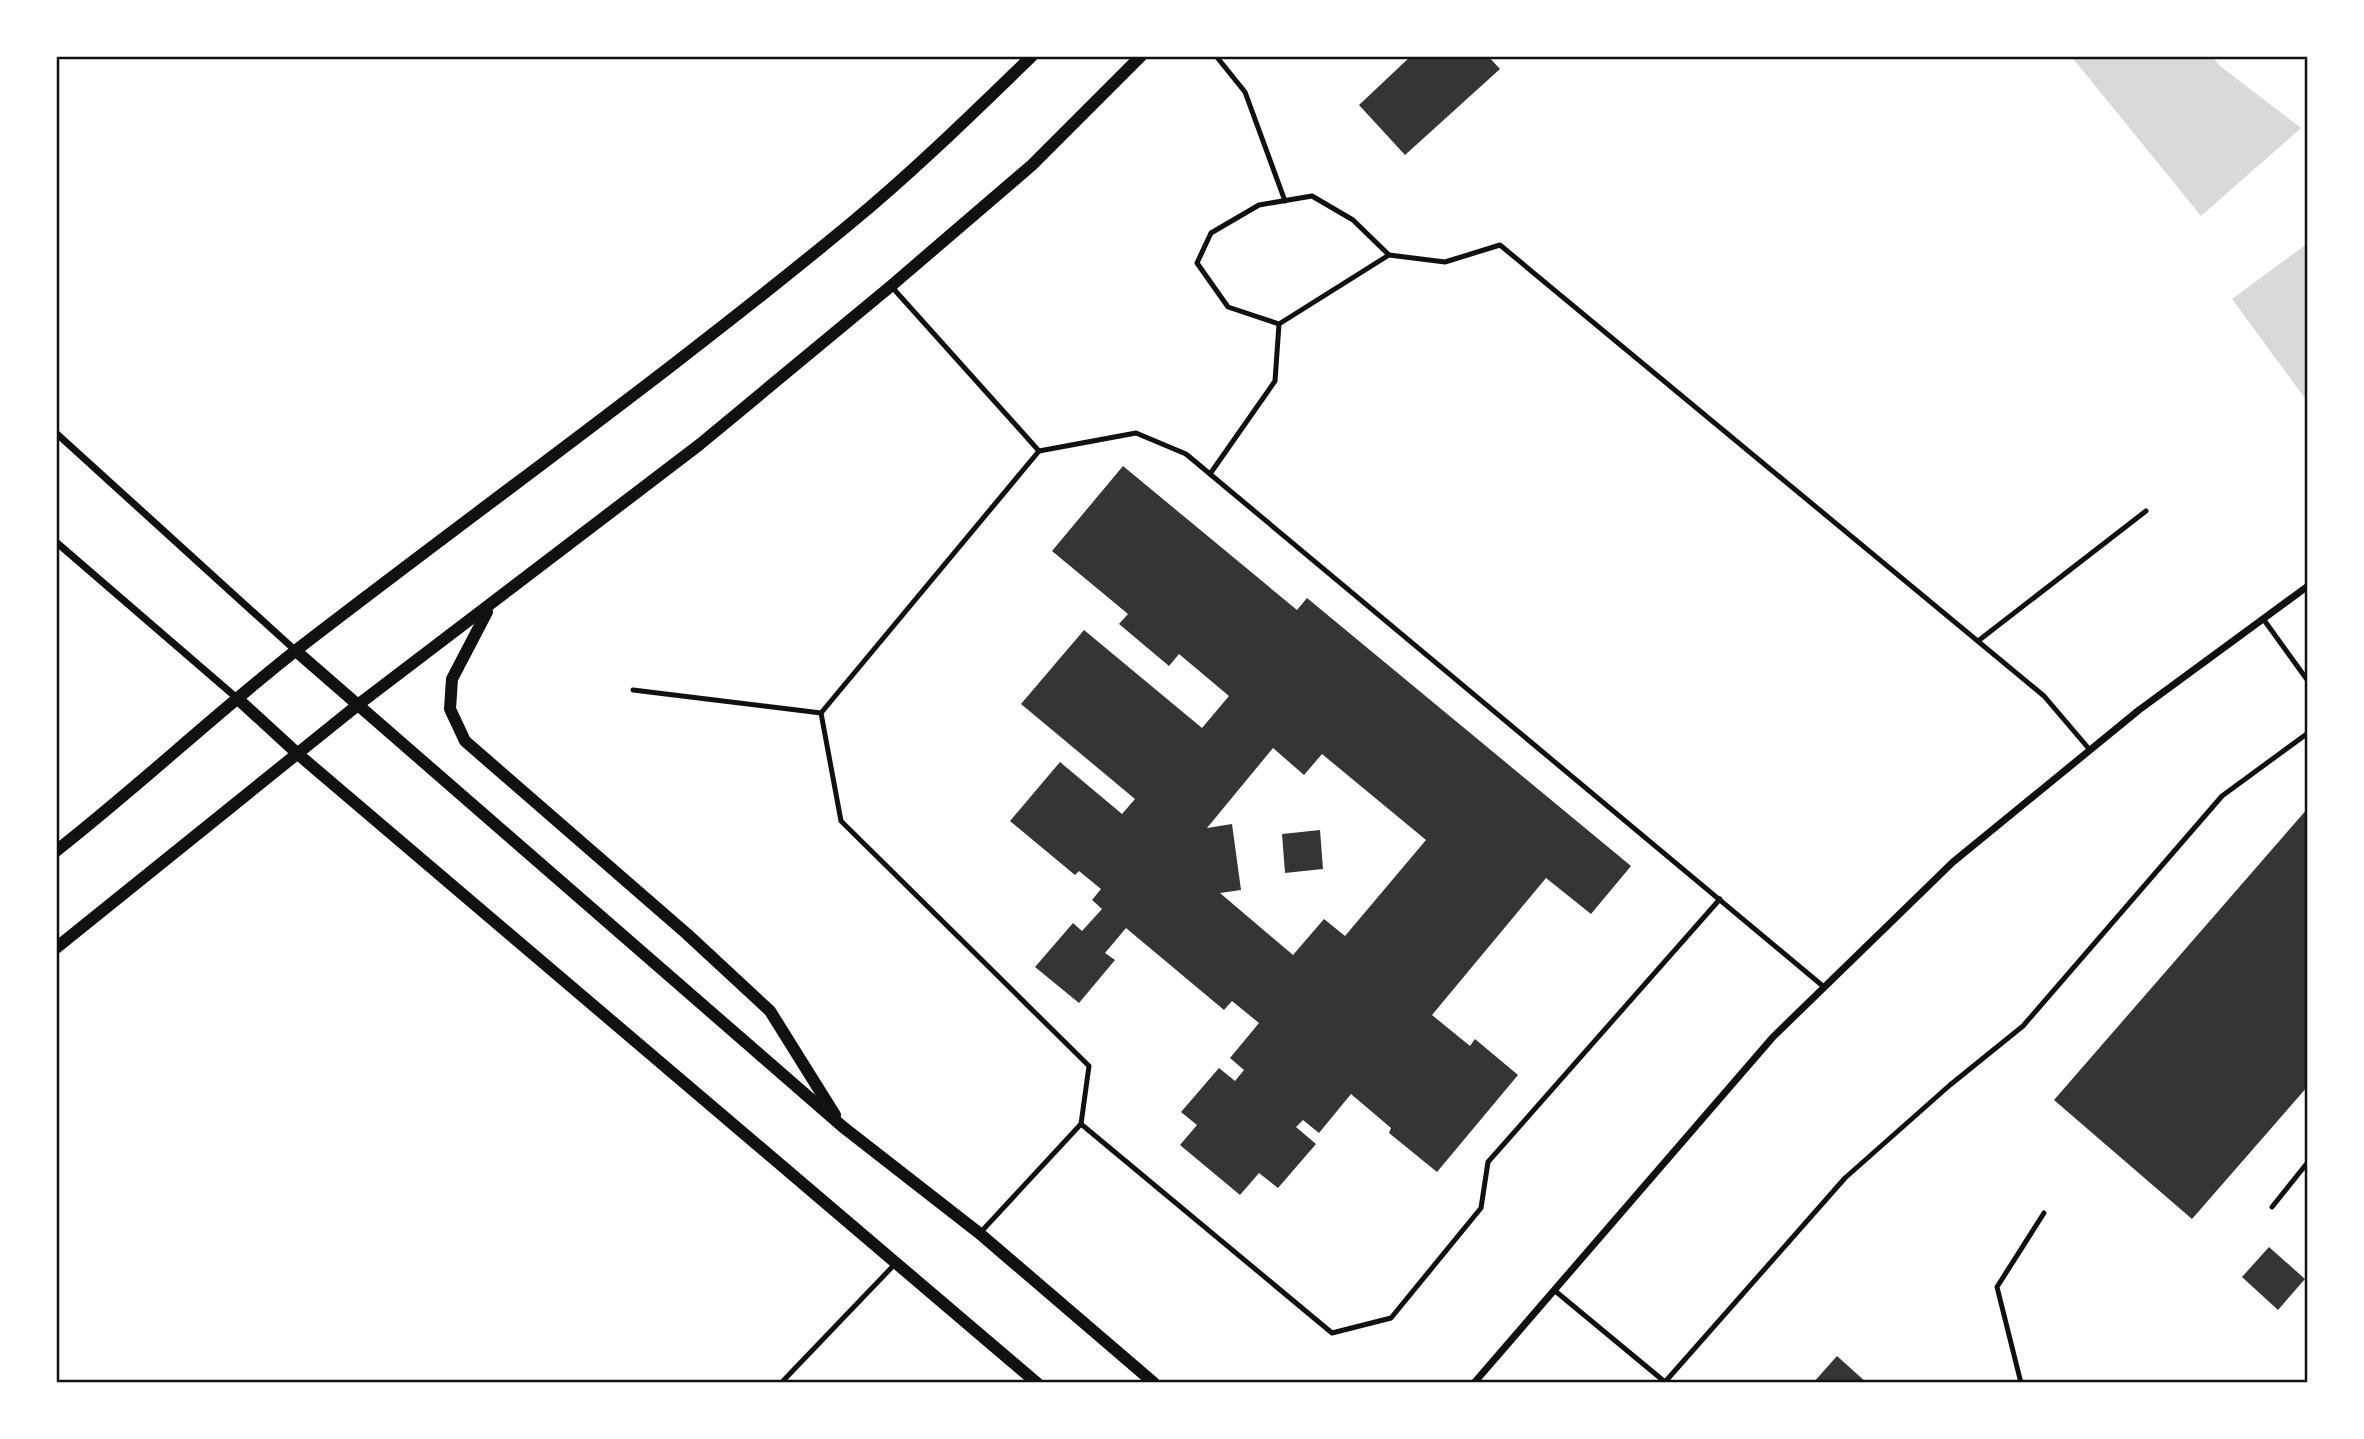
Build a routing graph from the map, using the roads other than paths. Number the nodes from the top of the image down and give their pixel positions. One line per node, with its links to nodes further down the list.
1 (1032, 56): 17 (street)
2 (1141, 56): 6 (street)
3 (1216, 56): 4 (lane)
4 (1285, 201): 5 (lane); 7 (lane)
5 (1389, 255): 7 (lane); 16 (lane)
6 (891, 286): 9 (lane); 14 (street)
7 (1279, 324): 10 (lane)
8 (56, 433): 17 (street)
9 (1040, 451): 10 (lane); 22 (lane)
10 (1210, 474): 27 (lane)
11 (2146, 511): 16 (lane)
12 (56, 542): 20 (street)
13 (2308, 586): 15 (street)
14 (489, 607): 21 (street); 31 (street)
15 (2264, 620): 18 (lane); 24 (street)
16 (1978, 641): 24 (lane)
17 (296, 651): 20 (street); 21 (street)
18 (2308, 681)
19 (633, 690): 22 (lane)
20 (239, 699): 25 (street); 26 (street)
21 (359, 704): 25 (street); 31 (street)
22 (821, 713): 30 (lane)
23 (2308, 733): 42 (lane)
24 (2090, 750): 29 (street)
25 (299, 755): 28 (street); 36 (street)
26 (56, 851)
27 (1720, 900): 29 (lane); 30 (lane)
28 (56, 948)
29 (1824, 987): 37 (street)
30 (1081, 1124): 35 (lane)
31 (843, 1127): 35 (street)
32 (2308, 1162): 33 (lane)
33 (2272, 1207)
34 (2044, 1213): 43 (lane)
35 (979, 1233): 40 (street)
36 (897, 1263): 38 (lane); 39 (street)
37 (1554, 1290): 41 (street); 42 (lane)
38 (781, 1383)
39 (1037, 1383)
40 (1154, 1383)
41 (1475, 1383)
42 (1665, 1383)
43 (2021, 1383)

